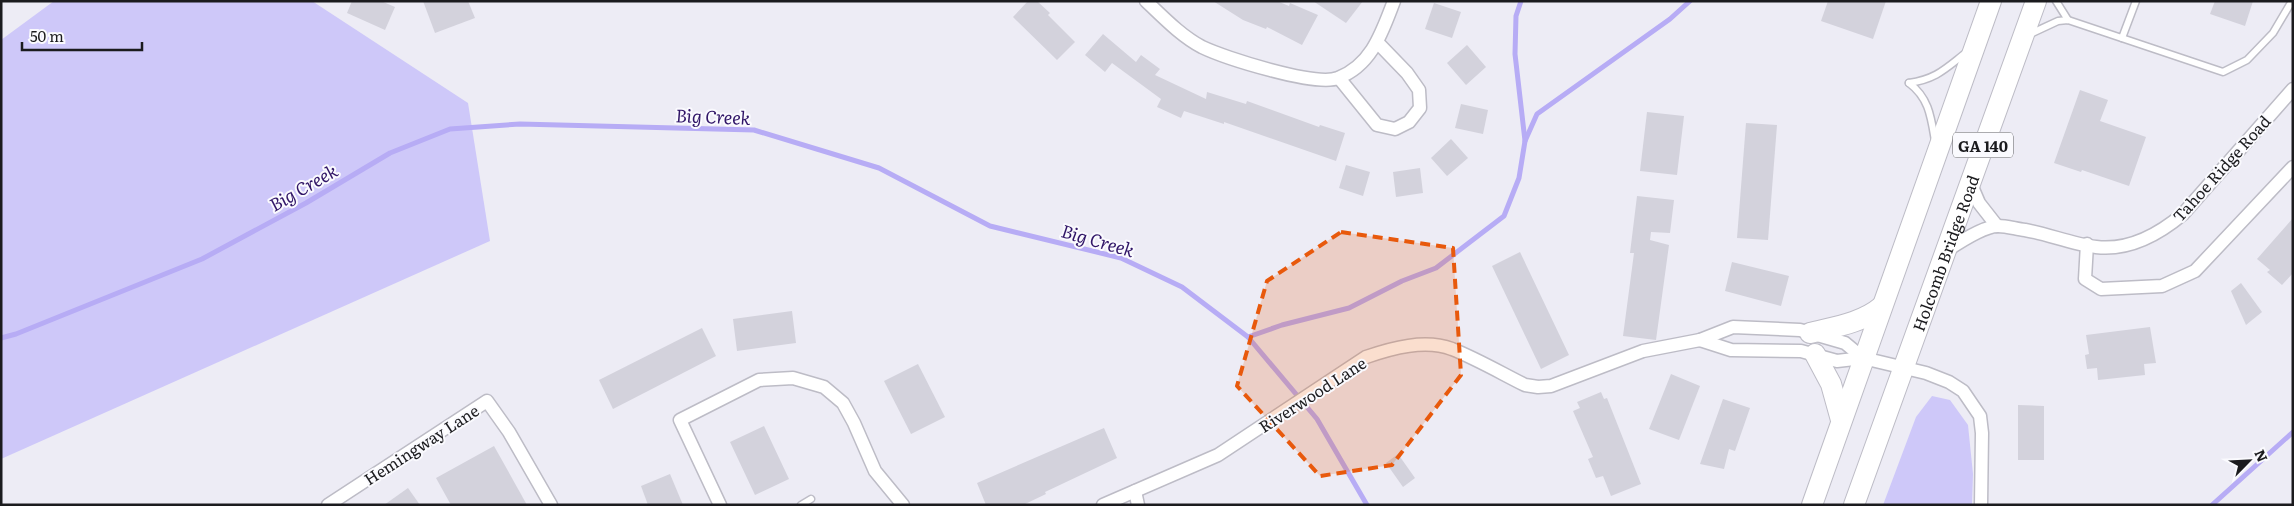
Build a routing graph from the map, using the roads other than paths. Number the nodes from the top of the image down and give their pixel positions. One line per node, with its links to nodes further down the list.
1 (1146, 1): 13 (street)
2 (1394, 1): 11 (street)
3 (1992, 1): 12 (main road, GA 140)
4 (2036, 1): 9 (main road, Holcomb Bridge Road / GA 140)
5 (2056, 1): 8 (lane)
6 (2136, 1): 10 (lane)
7 (2292, 1): 10 (lane)
8 (2068, 20): 9 (lane); 10 (lane)
9 (2022, 38): 17 (main road, Holcomb Bridge Road / GA 140)
10 (2122, 38)
11 (1378, 42): 13 (street); 13 (street)
12 (1976, 45): 15 (main road, GA 140); 15 (lane)
13 (1339, 78)
14 (2293, 89): 19 (street, Tahoe Ridge Road)
15 (1937, 151): 21 (main road, GA 140)
16 (2293, 167): 19 (street)
17 (1970, 182): 18 (street); 20 (main road, Holcomb Bridge Road / GA 140)
18 (1997, 226): 19 (street, Tahoe Ridge Road); 20 (street)
19 (2087, 244)
20 (1946, 252): 26 (main road, Holcomb Bridge Road / GA 140)
21 (1881, 307): 22 (main road); 25 (main road, GA 140)
22 (1810, 333): 23 (street, Riverwood Lane); 25 (street, Riverwood Lane)
23 (1700, 340): 24 (street, Riverwood Lane); 28 (street, Riverwood Lane)
24 (1815, 354): 25 (street, Riverwood Lane); 27 (main road)
25 (1863, 358): 26 (street); 27 (main road, GA 140)
26 (1904, 368): 38 (main road, Holcomb Bridge Road / GA 140); 39 (street)
27 (1841, 420): 37 (main road, GA 140)
28 (1135, 491): 35 (street, Riverwood Lane); 36 (street)
29 (811, 499): 33 (lane)
30 (328, 505): 31 (street, Hemingway Lane)
31 (551, 505)
32 (720, 505): 34 (street)
33 (801, 505)
34 (903, 505)
35 (1103, 505)
36 (1138, 505)
37 (1812, 505)
38 (1854, 505)
39 (1981, 505)

